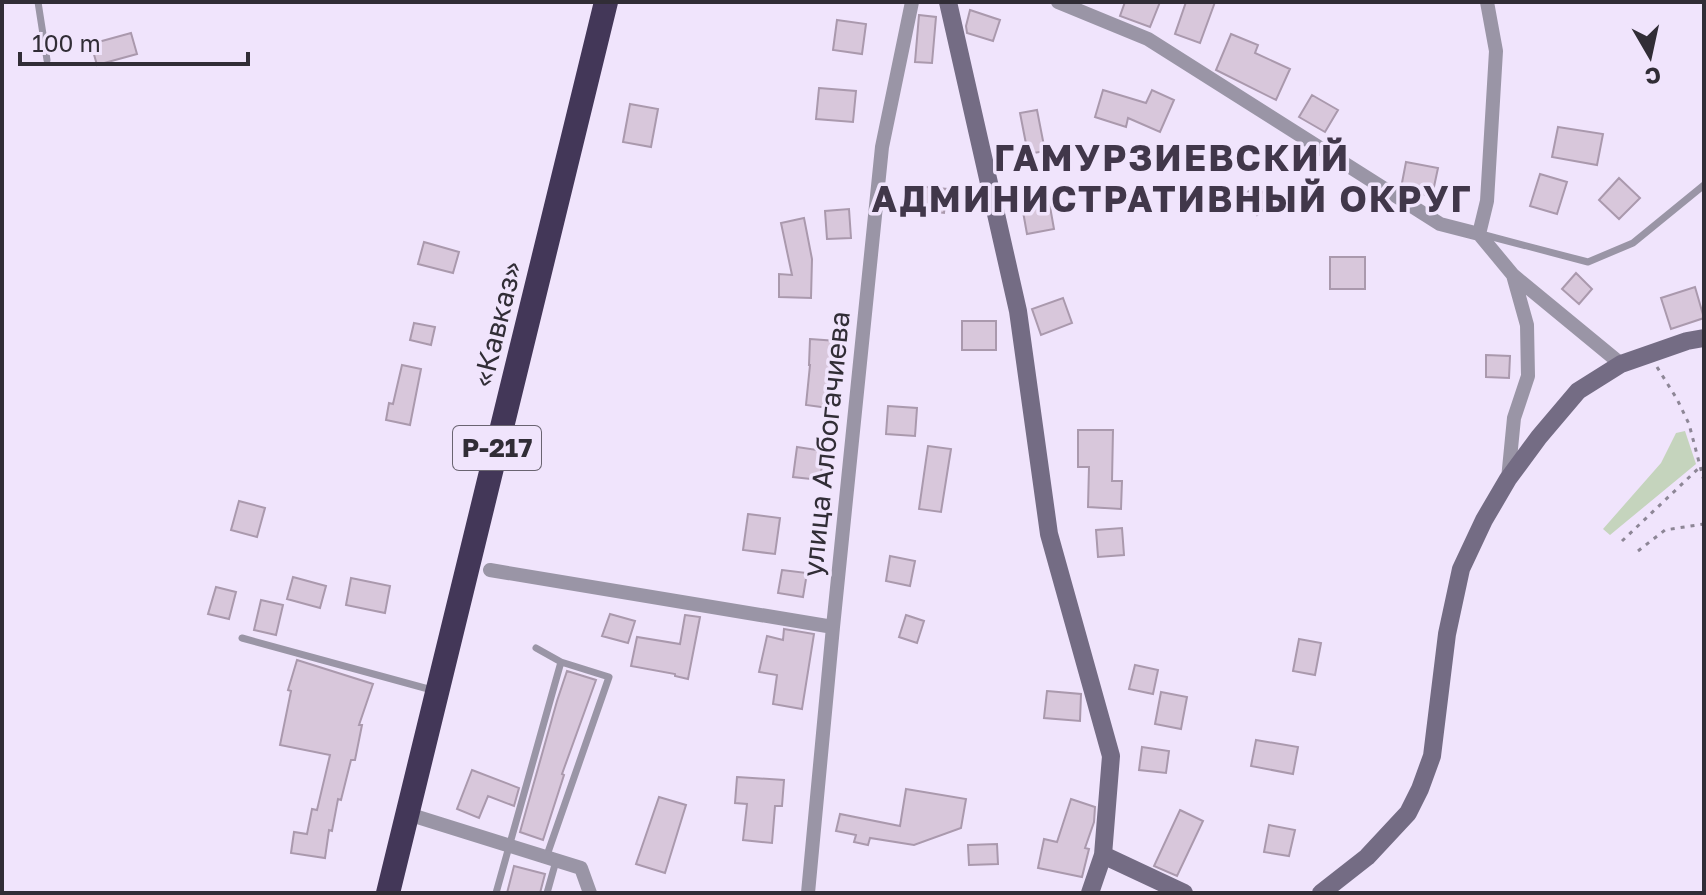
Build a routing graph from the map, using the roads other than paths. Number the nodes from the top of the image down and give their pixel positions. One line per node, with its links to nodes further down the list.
1 (38, 2): 7 (lane)
2 (606, 2): 19 (highway, «Кавказ» / Р-217)
3 (912, 2): 15 (street, улица Албогачиева)
4 (948, 2): 22 (street)
5 (1058, 2): 9 (street)
6 (1487, 2): 9 (street)
7 (47, 60)
8 (1704, 185): 9 (lane)
9 (1479, 234): 10 (street)
10 (1513, 275): 12 (street); 13 (street)
11 (1704, 338): 12 (street)
12 (1621, 364): 13 (street)
13 (1508, 479): 31 (street)
14 (490, 570): 15 (street)
15 (833, 627): 28 (street, улица Албогачиева)
16 (242, 638): 19 (lane)
17 (536, 648): 18 (lane)
18 (561, 662): 21 (lane); 23 (lane)
19 (438, 692): 20 (highway, «Кавказ» / Р-217)
20 (408, 814): 21 (street); 24 (highway, «Кавказ» / Р-217)
21 (508, 846): 23 (street); 25 (lane)
22 (1103, 855): 29 (street); 30 (street)
23 (551, 859): 26 (lane); 27 (street)
24 (388, 893)
25 (496, 893)
26 (547, 893)
27 (590, 893)
28 (808, 893)
29 (1090, 893)
30 (1184, 893)
31 (1321, 893)

